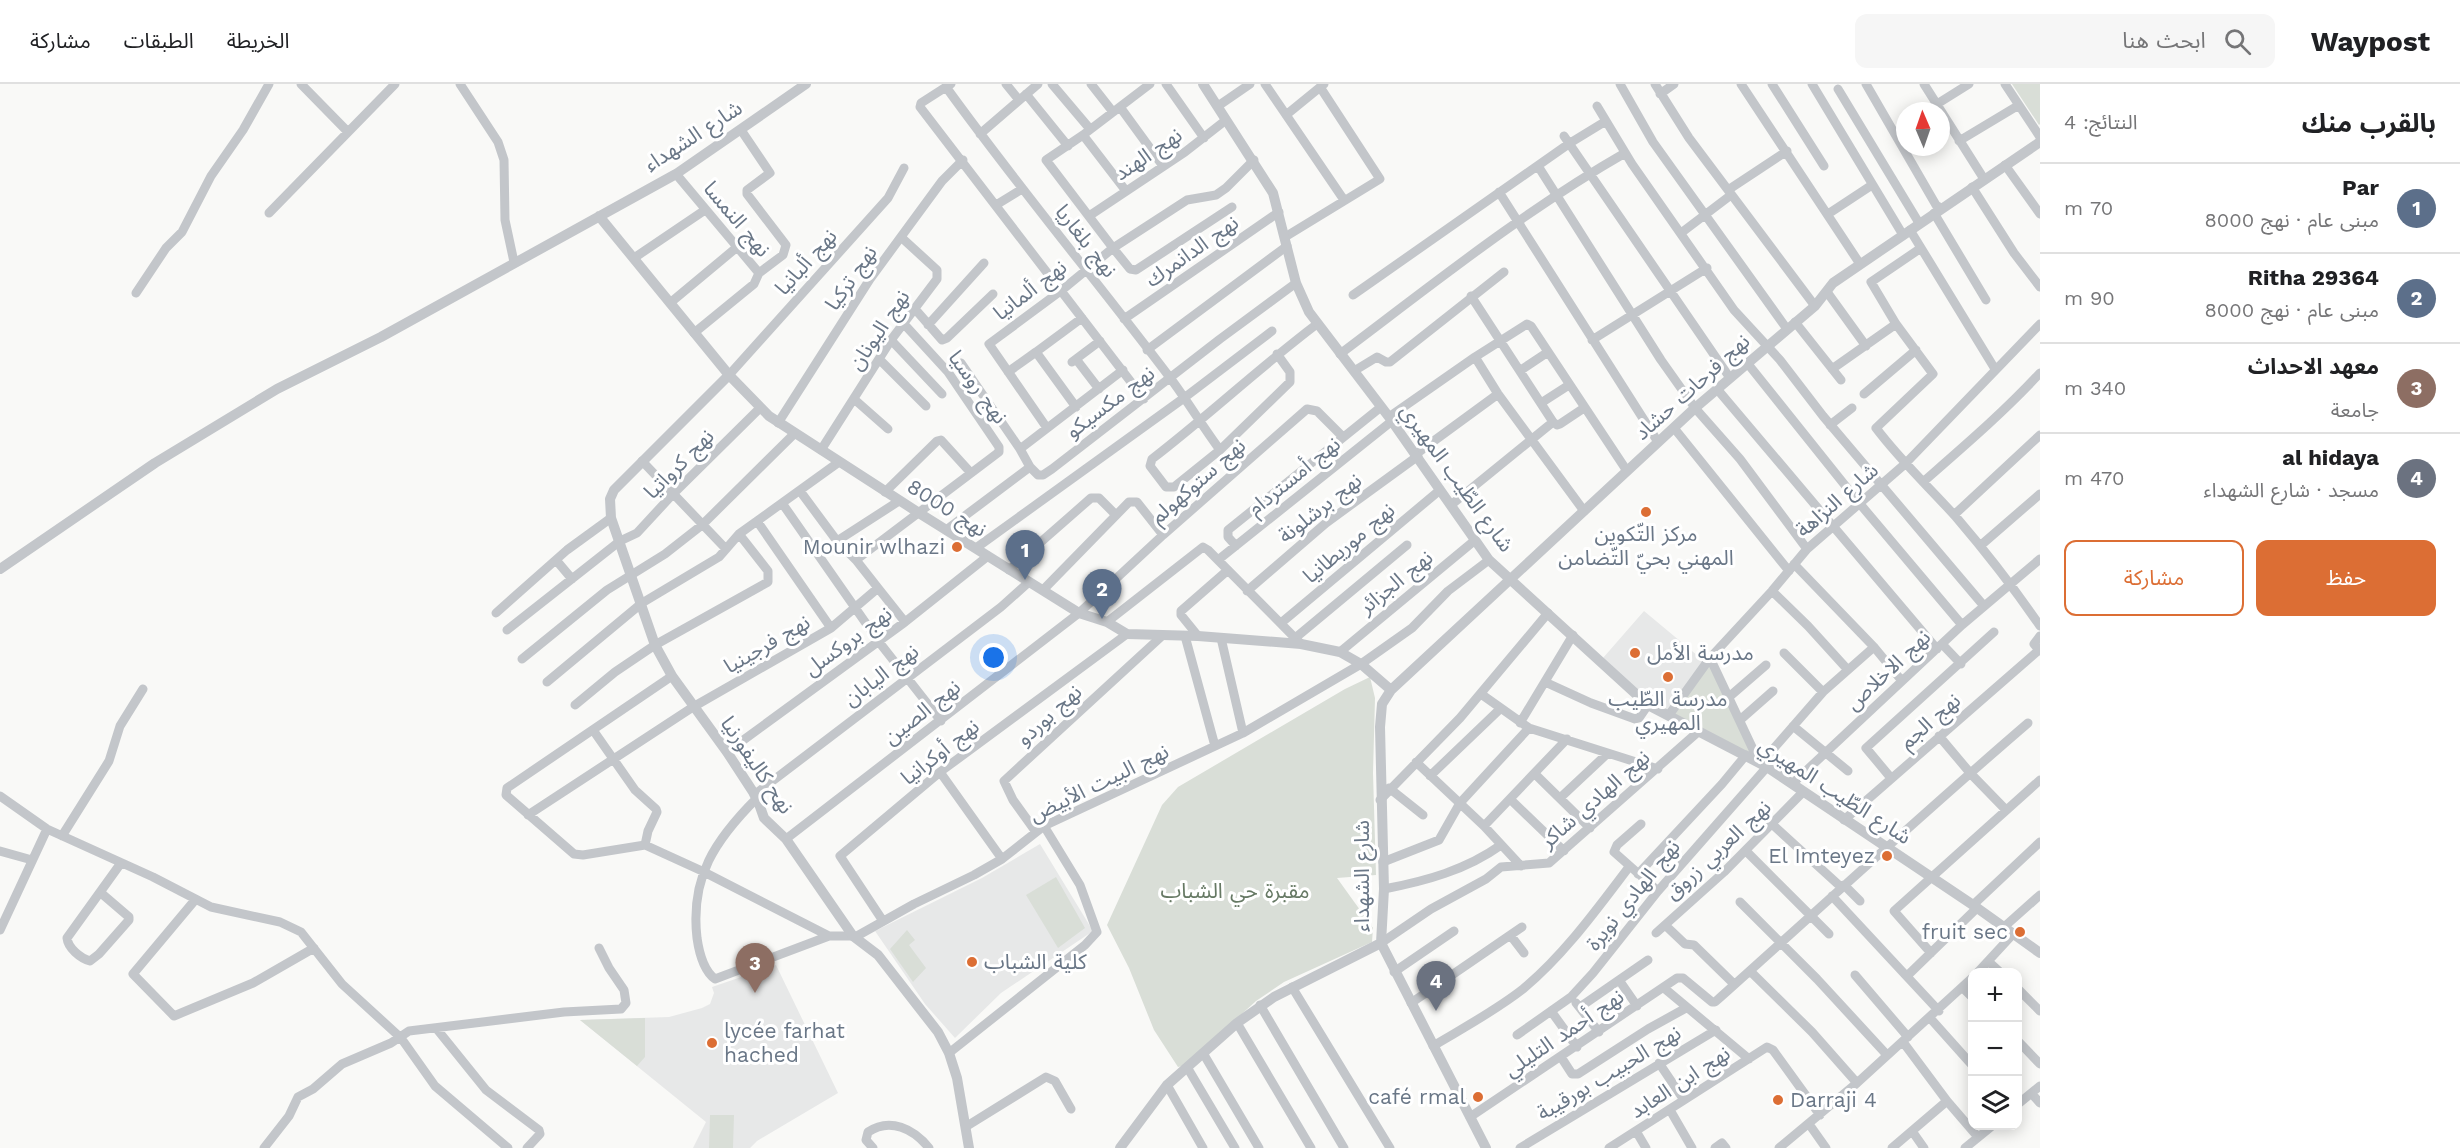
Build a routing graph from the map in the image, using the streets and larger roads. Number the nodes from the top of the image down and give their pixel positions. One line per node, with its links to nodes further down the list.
1 (269, 84): 107 (street)
2 (301, 84): 45 (street)
3 (395, 84): 45 (street)
4 (460, 84): 96 (street)
5 (806, 84): 44 (street, شارع الشهداء)
6 (1006, 84): 31 (street)
7 (1038, 84): 31 (street)
8 (1052, 84): 46 (street)
9 (1091, 84): 38 (street)
10 (1131, 84): 29 (street)
11 (1150, 84): 29 (street)
12 (1166, 84): 49 (street)
13 (1203, 84): 36 (street, شارع الطّيب المهيري)
14 (1250, 84): 36 (street)
15 (1265, 84): 39 (street)
16 (1620, 84): 86 (street)
17 (1655, 84): 30 (street)
18 (1674, 84): 30 (street)
19 (1741, 84): 54 (street)
20 (1772, 84): 61 (street)
21 (1812, 84): 40 (street)
22 (1866, 84): 78 (street)
23 (1924, 84): 32 (street)
24 (1969, 84): 33 (street)
25 (2005, 84): 35 (street)
26 (949, 85): 47 (street, نهج بلغاريا); 56 (street)
27 (1322, 86): 39 (street); 74 (street)
28 (1838, 89): 34 (street)
29 (1137, 94): 38 (street)
30 (1660, 94): 71 (street)
31 (1023, 97): 47 (street); 53 (street)
32 (1936, 102)
33 (1940, 102)
34 (1848, 105): 40 (street); 88 (street)
35 (2019, 105): 48 (street); 51 (street)
36 (1218, 106): 41 (street, شارع الطّيب المهيري)
37 (1597, 106): 42 (street)
38 (1116, 110): 46 (street); 59 (street)
39 (1286, 115): 74 (street)
40 (1831, 116): 66 (street)
41 (1226, 120): 49 (street, نهج الهند); 57 (street, شارع الطّيب المهيري)
42 (1606, 121): 50 (street); 55 (street)
43 (1950, 126): 51 (street)
44 (741, 130): 64 (street, شارع الشهداء); 102 (street)
45 (348, 132): 81 (street)
46 (1087, 132): 53 (street); 69 (street)
47 (980, 134): 68 (street, نهج بلغاريا)
48 (2040, 137)
49 (1204, 138): 59 (street, نهج الهند)
50 (1567, 139): 60 (street); 63 (street)
51 (1959, 141): 65 (street)
52 (2040, 142): 58 (street, نهج فرحات حشاد)
53 (1068, 146): 85 (street)
54 (1787, 151): 71 (street); 82 (street)
55 (1625, 153): 63 (street); 89 (street)
56 (963, 160): 76 (street); 90 (street, نهج تركيا)
57 (1254, 160): 80 (street, شارع الطّيب المهيري); 93 (street, نهج ألمانيا)
58 (2005, 165): 65 (street, نهج فرحات حشاد); 75 (street)
59 (1163, 166): 69 (street, نهج الهند)
60 (1538, 166): 70 (street); 72 (street)
61 (1824, 166)
62 (904, 168): 150 (street, نهج ألبانيا)
63 (1591, 172): 72 (street); 108 (street)
64 (676, 174): 79 (street, نهج النمسا); 84 (street, شارع الشهداء)
65 (1984, 179): 67 (street, نهج فرحات حشاد)
66 (1872, 185): 82 (street); 88 (street)
67 (1972, 187): 78 (street, نهج فرحات حشاد); 104 (street)
68 (1022, 189): 76 (street); 100 (street, نهج بلغاريا)
69 (1126, 191): 85 (street, نهج الهند)
70 (1499, 192): 87 (street); 110 (street)
71 (1729, 193): 86 (street); 114 (street)
72 (1557, 195): 87 (street); 116 (street)
73 (2040, 196): 75 (street)
74 (1344, 201): 91 (street)
75 (2031, 202): 83 (street)
76 (996, 205): 105 (street)
77 (1232, 207): 93 (street)
78 (1937, 209): 88 (street, نهج فرحات حشاد); 112 (street)
79 (705, 210): 92 (street, نهج النمسا); 95 (street)
80 (1280, 212): 91 (street, شارع الطّيب المهيري); 118 (street, نهج الدانمرك)
81 (269, 213)
82 (1828, 214): 98 (street)
83 (2040, 214)
84 (599, 216): 95 (street, نهج 8000); 96 (street, شارع الشهداء)
85 (1089, 216): 93 (street)
86 (1704, 216): 89 (street); 124 (street)
87 (1520, 221): 129 (street); 138 (street)
88 (1910, 229): 94 (street); 98 (street, نهج فرحات حشاد)
89 (1682, 233): 99 (street)
90 (902, 238): 115 (street, نهج اليونان); 174 (street, نهج تركيا)
91 (1286, 242): 103 (street, شارع الطّيب المهيري); 133 (street)
92 (736, 248): 102 (street, نهج النمسا); 113 (street)
93 (1113, 248): 100 (street, نهج ألمانيا)
94 (1921, 248): 121 (street); 144 (street)
95 (634, 258): 113 (street, نهج 8000)
96 (514, 262): 232 (street, شارع الشهداء)
97 (984, 263): 123 (street)
98 (1860, 264): 106 (street, نهج فرحات حشاد)
99 (1707, 268): 108 (street); 131 (street)
100 (1085, 271): 105 (street, نهج ألمانيا); 118 (street, نهج بلغاريا)
101 (1504, 272): 111 (street)
102 (759, 273): 126 (street, نهج النمسا)
103 (1296, 283): 120 (street, شارع الطّيب المهيري); 152 (street, نهج مكسيكو)
104 (2040, 287)
105 (1062, 290): 117 (street); 148 (street, نهج ألمانيا)
106 (1827, 292): 114 (street, نهج فرحات حشاد); 132 (street)
107 (136, 293)
108 (1671, 293): 116 (street); 151 (street)
109 (993, 294): 123 (street)
110 (1353, 295)
111 (1472, 296): 127 (street); 147 (street)
112 (1986, 300)
113 (670, 303): 126 (street, نهج 8000)
114 (1815, 306): 124 (street, نهج فرحات حشاد)
115 (915, 309): 119 (street, نهج اليونان); 123 (street)
116 (1633, 316): 129 (street); 169 (street)
117 (1082, 318): 130 (street); 135 (street)
118 (1124, 320): 133 (street, نهج بلغاريا)
119 (904, 324): 128 (street, نهج اليونان); 193 (street, نهج روسيا)
120 (1317, 324): 137 (street); 138 (street, شارع الطّيب المهيري)
121 (1896, 324): 132 (street); 134 (street)
122 (2040, 324): 144 (street, شارع النزاهة)
123 (928, 325)
124 (1791, 325): 131 (street, نهج فرحات حشاد); 143 (street)
125 (1272, 331): 160 (street)
126 (694, 333): 150 (street, نهج 8000)
127 (1501, 339): 136 (street, نهج أمستردام); 139 (street, نهج أمستردام); 146 (street)
128 (891, 340): 140 (street, نهج اليونان); 157 (street)
129 (1592, 340): 183 (street)
130 (1100, 341): 145 (street); 155 (street)
131 (1767, 346): 142 (street, نهج فرحات حشاد); 175 (street)
132 (1866, 346): 143 (street)
133 (1147, 350): 152 (street, نهج بلغاريا)
134 (1916, 350): 159 (street); 190 (street)
135 (1036, 352): 148 (street); 166 (street)
136 (1548, 352): 146 (street); 154 (street)
137 (1277, 354): 172 (street); 186 (street)
138 (1340, 354): 147 (street, شارع الطّيب المهيري)
139 (1475, 357): 158 (street); 171 (street, نهج أمستردام)
140 (880, 360): 161 (street, نهج اليونان); 164 (street)
141 (961, 363): 184 (street)
142 (1748, 364): 151 (street, نهج فرحات حشاد); 203 (street)
143 (1833, 369): 153 (street)
144 (1995, 369): 190 (street, شارع النزاهة)
145 (1123, 370): 155 (street); 162 (street)
146 (1521, 370): 163 (street)
147 (1354, 371): 165 (street, شارع الطّيب المهيري)
148 (1008, 372): 176 (street, نهج ألمانيا)
149 (2040, 373): 194 (street)
150 (729, 375): 167 (street, نهج 8000); 188 (street)
151 (1730, 378): 156 (street, نهج فرحات حشاد)
152 (1170, 379): 160 (street, نهج بلغاريا); 162 (street, نهج مكسيكو)
153 (1841, 380)
154 (1569, 386): 163 (street); 168 (street)
155 (1099, 389): 166 (street)
156 (1717, 389): 169 (street, نهج فرحات حشاد); 212 (street)
157 (942, 394)
158 (1498, 394): 182 (street); 187 (street, نهج برشلونة)
159 (1863, 394)
160 (1184, 398): 172 (street, نهج بلغاريا); 222 (street)
161 (854, 399): 178 (street); 185 (street, نهج اليونان)
162 (1144, 399): 191 (street, نهج مكسيكو)
163 (1541, 403): 173 (street)
164 (926, 406)
165 (1381, 406): 171 (street, شارع الطّيب المهيري); 181 (street)
166 (1076, 407): 176 (street)
167 (760, 408): 174 (street, نهج 8000); 199 (street, نهج كرواتيا)
168 (1584, 408): 173 (street); 192 (street)
169 (1695, 408): 177 (street, نهج فرحات حشاد); 224 (street)
170 (1852, 408): 175 (street)
171 (1390, 419): 187 (street, شارع الطّيب المهيري); 220 (street, نهج أمستردام)
172 (1200, 422): 186 (street, نهج بلغاريا); 186 (street)
173 (1553, 422): 182 (street)
174 (778, 423): 179 (street, نهج 8000)
175 (1830, 425): 195 (street)
176 (1047, 428): 184 (street)
177 (1674, 428): 183 (street, نهج فرحات حشاد); 231 (street)
178 (888, 429)
179 (794, 434): 185 (street, نهج 8000); 211 (street)
180 (2040, 435): 208 (street)
181 (1343, 437): 215 (street, نهج ستوكهولم); 220 (street)
182 (1532, 440): 204 (street); 205 (street)
183 (1658, 442): 192 (street, نهج فرحات حشاد)
184 (1020, 449): 191 (street)
185 (821, 450): 189 (street, نهج 8000)
186 (1220, 450)
187 (1417, 455): 196 (street, شارع الطّيب المهيري); 242 (street, نهج برشلونة)
188 (642, 461): 199 (street); 209 (street)
189 (839, 462): 197 (street); 198 (street, نهج 8000)
190 (1905, 464): 194 (street); 195 (street, شارع النزاهة)
191 (1030, 467): 213 (street)
192 (1627, 471): 205 (street, نهج فرحات حشاد)
193 (971, 473): 198 (street); 206 (street, نهج روسيا)
194 (1923, 482): 208 (street)
195 (1882, 485): 203 (street, شارع النزاهة); 245 (street)
196 (1440, 490): 204 (street, شارع الطّيب المهيري); 252 (street, نهج موريطانيا)
197 (800, 491): 202 (street); 218 (street)
198 (885, 492): 201 (street, نهج 8000)
199 (673, 494): 211 (street); 217 (street, نهج كرواتيا)
200 (2040, 494): 221 (street)
201 (899, 501): 206 (street, نهج 8000); 218 (street)
202 (782, 503): 210 (street); 246 (street)
203 (1860, 504): 212 (street, شارع النزاهة); 253 (street)
204 (1451, 506): 216 (street, شارع الطّيب المهيري)
205 (1584, 511): 237 (street, نهج فرحات حشاد)
206 (919, 513): 213 (street, نهج 8000); 228 (street, نهج روسيا)
207 (1115, 514): 215 (street); 233 (street); 241 (street)
208 (1954, 515): 221 (street)
209 (611, 518): 217 (street, نهح كاليفورنيا); 227 (street)
210 (758, 521): 214 (street); 255 (street)
211 (702, 525): 223 (street); 235 (street)
212 (1833, 528): 224 (street, شارع النزاهة); 268 (street)
213 (946, 531): 222 (street, نهج 8000)
214 (739, 534): 223 (street); 267 (street)
215 (1163, 535): 248 (street, نهج ستوكهولم)
216 (1474, 540): 230 (street, شارع الطّيب المهيري); 271 (street, نهج الجزائر)
217 (620, 541): 235 (street, نهح كاليفورنيا); 236 (street, نهج كرواتيا)
218 (837, 541): 228 (street)
219 (1407, 545): 265 (street)
220 (1236, 546): 229 (street, نهج أمستردام)
221 (1980, 546): 239 (street)
222 (976, 548): 225 (street, نهج 8000)
223 (726, 549): 244 (street)
224 (1807, 549): 231 (street, شارع النزاهة)
225 (988, 556): 233 (street, نهج 8000); 250 (street, نهج بروكسل)
226 (2040, 559): 239 (street, نهج الاخلاص)
227 (556, 560): 236 (street); 247 (street)
228 (856, 560): 240 (street)
229 (1218, 560): 234 (street); 251 (street)
230 (1489, 560): 237 (street, شارع الطّيب المهيري); 275 (street, نهج البيت الأبيض)
231 (1792, 568): 243 (street, شارع النزاهة); 269 (street)
232 (0, 569)
233 (1010, 570): 238 (street, نهج 8000)
234 (1228, 570): 242 (street); 262 (street)
235 (631, 574): 244 (street, نهح كاليفورنيا); 274 (street)
236 (572, 579): 256 (street, نهج كرواتيا)
237 (1510, 580): 249 (street, شارع الطّيب المهيري); 285 (street, نهج فرحات حشاد)
238 (1029, 582): 241 (street, نهج 8000); 280 (street, نهج اليابان)
239 (2010, 582): 245 (street, نهج الاخلاص); 254 (street)
240 (878, 588): 246 (street, نهج فرجينيا); 250 (street)
241 (1043, 590): 248 (street, نهج 8000)
242 (1247, 591): 252 (street)
243 (1772, 591): 273 (street, شارع النزاهة); 278 (street)
244 (642, 603): 267 (street, نهح كاليفورنيا); 282 (street)
245 (1984, 606): 253 (street, نهج الاخلاص)
246 (856, 607): 255 (street, نهج فرجينيا); 266 (street)
247 (496, 613)
248 (1079, 613): 251 (street, نهج 8000); 296 (street, نهج الصين)
249 (1548, 613): 260 (street, شارع الطّيب المهيري); 288 (street)
250 (905, 622): 266 (street, نهج بروكسل)
251 (1107, 622): 258 (street, نهج 8000)
252 (1281, 623): 265 (street)
253 (1962, 625): 268 (street, نهج الاخلاص)
254 (2040, 626)
255 (831, 628): 292 (street, نهج فرجينيا)
256 (507, 630)
257 (1994, 632): 276 (street)
258 (1127, 634): 259 (street, نهج 8000); 316 (street, نهج أوكرانيا)
259 (1163, 635): 261 (street, نهج 8000); 340 (street, نهج بوردو)
260 (1573, 635): 283 (street); 291 (street, شارع الطّيب المهيري)
261 (1185, 636): 262 (street, نهج 8000); 306 (street)
262 (1198, 636): 264 (street, نهج 8000)
263 (2040, 636): 270 (street)
264 (1221, 638): 265 (street, نهج 8000); 303 (street)
265 (1298, 641): 271 (street, نهج 8000)
266 (879, 642): 280 (street); 307 (street, نهج بروكسل)
267 (655, 645): 279 (street, نهح كاليفورنيا); 290 (street)
268 (1939, 646): 276 (street); 281 (street, نهج الاخلاص)
269 (1875, 647): 278 (street, نهج الهادي نويرة); 281 (street)
270 (2040, 650): 304 (street, نهج الجم)
271 (1340, 652): 275 (street, نهج 8000)
272 (1784, 653): 287 (street)
273 (1710, 658): 289 (street); 294 (street, شارع النزاهة)
274 (522, 659)
275 (1361, 664): 285 (street, نهج 8000); 303 (street, نهج البيت الأبيض)
276 (1960, 664): 320 (street)
277 (1766, 665): 289 (street)
278 (1848, 670): 287 (street, نهج الهادي نويرة)
279 (672, 676): 292 (street, نهح كاليفورنيا); 301 (street)
280 (908, 677): 296 (street); 325 (street, نهج اليابان)
281 (1902, 681): 308 (street, نهج الاخلاص)
282 (548, 682)
283 (1545, 682): 291 (street); 297 (street)
284 (142, 689): 341 (street)
285 (1391, 690): 328 (street, شارع الشهداء)
286 (1773, 691): 295 (street)
287 (1823, 692): 299 (street, نهج الهادي نويرة)
288 (1481, 693): 293 (street); 312 (street)
289 (1729, 697): 295 (street)
290 (575, 705)
291 (1648, 705): 294 (street, شارع الطّيب المهيري)
292 (693, 707): 307 (street, نهح كاليفورنيا); 311 (street, نهج فرجينيا)
293 (1500, 709): 297 (street); 319 (street)
294 (1669, 715): 302 (street, شارع الطّيب المهيري)
295 (1740, 720): 313 (street)
296 (941, 721): 342 (street, نهج الصين)
297 (1520, 723): 300 (street)
298 (2028, 723): 318 (street)
299 (1793, 726): 308 (street); 313 (street, نهج الهادي نويرة)
300 (1529, 728): 305 (street); 330 (street)
301 (593, 730): 311 (street); 332 (street)
302 (1699, 731): 310 (street, شارع الطّيب المهيري); 314 (street, نهج الهادي شاكر)
303 (1243, 733): 306 (street, نهج البيت الأبيض)
304 (1939, 736): 318 (street); 320 (street, نهج الجم)
305 (1567, 739): 309 (street); 317 (street)
306 (1215, 746): 340 (street, نهج البيت الأبيض)
307 (728, 752): 325 (street, نهح كاليفورنيا)
308 (1826, 752): 315 (street); 322 (street, نهج الاخلاص)
309 (1608, 753): 314 (street); 326 (street)
310 (1746, 755): 313 (street, شارع الطّيب المهيري); 357 (street)
311 (614, 759): 332 (street, نهج فرجينيا); 345 (street)
312 (1416, 762): 319 (street); 323 (street)
313 (1762, 764): 322 (street, شارع الطّيب المهيري); 361 (street, نهج الهادي نويرة)
314 (1658, 769): 338 (street, نهج الهادي شاكر)
315 (1848, 771)
316 (940, 772): 350 (street); 370 (street, نهج أوكرانيا)
317 (1535, 774): 326 (street); 327 (street)
318 (1971, 774): 331 (street); 346 (street)
319 (1430, 776): 330 (street)
320 (1891, 778): 334 (street, نهج الجم)
321 (2040, 780): 331 (street)
322 (1792, 784): 324 (street, شارع الطّيب المهيري)
323 (1389, 789): 328 (street); 333 (street)
324 (1803, 792): 334 (street, شارع الطّيب المهيري); 336 (street, نهج العربي زروق)
325 (755, 797): 342 (street, نهح كاليفورنيا); 356 (street, نهج اليابان)
326 (1560, 798): 338 (street)
327 (1510, 799): 337 (street); 349 (street)
328 (1380, 800): 352 (street, شارع الشهداء)
329 (2, 802): 339 (street)
330 (1460, 803): 337 (street); 352 (street)
331 (2006, 810): 358 (street)
332 (528, 815): 345 (street)
333 (1423, 815)
334 (1844, 820): 346 (street, شارع الطّيب المهيري)
335 (1641, 824): 355 (street)
336 (1773, 825): 348 (street, نهج العربي زروق); 359 (street)
337 (1484, 826): 344 (street)
338 (1590, 828): 349 (street, نهج الهادي شاكر)
339 (47, 829): 341 (street); 351 (street)
340 (1040, 829): 350 (street, نهج البيت الأبيض); 424 (street)
341 (62, 836): 353 (street)
342 (786, 839): 379 (street, نهح كاليفورنيا)
343 (2040, 842): 368 (street)
344 (1501, 844): 354 (street); 360 (street)
345 (645, 845): 356 (street)
346 (1884, 847): 358 (street, شارع الطّيب المهيري); 359 (street)
347 (0, 851): 351 (street)
348 (1746, 851): 369 (street); 371 (street, نهج العربي زروق)
349 (1564, 852): 354 (street, نهج الهادي شاكر)
350 (1002, 859): 370 (street, نهج البيت الأبيض)
351 (32, 860): 373 (street)
352 (1383, 862): 360 (street, شارع الشهداء)
353 (121, 863): 362 (street); 365 (street)
354 (1521, 866): 381 (street, نهج الهادي شاكر)
355 (1629, 867): 357 (street); 422 (street)
356 (702, 871): 378 (street); 378 (street, نهج اليابان)
357 (1638, 874): 361 (street)
358 (1930, 878): 368 (street, شارع الطّيب المهيري); 386 (street)
359 (1842, 886): 364 (street); 366 (street)
360 (1384, 890): 381 (street, شارع الشهداء)
361 (1658, 891): 404 (street, نهج الهادي نويرة)
362 (101, 893): 362 (street)
363 (2040, 895): 374 (street)
364 (1832, 896): 369 (street); 395 (street)
365 (195, 900): 383 (street); 383 (street)
366 (1860, 901)
367 (1740, 902): 382 (street)
368 (1975, 906): 374 (street, شارع الطّيب المهيري); 386 (street)
369 (1812, 915): 377 (street); 382 (street)
370 (883, 921): 379 (street, نهج البيت الأبيض)
371 (1665, 925): 376 (street, نهج العربي زروق); 398 (street)
372 (1522, 927): 380 (street)
373 (0, 930)
374 (2009, 930): 387 (street, شارع الطّيب المهيري); 389 (street)
375 (1454, 931): 393 (street)
376 (1656, 933)
377 (1829, 934)
378 (829, 936): 379 (street)
379 (853, 936): 424 (street, نهح كاليفورنيا)
380 (1511, 936): 385 (street); 405 (street)
381 (1382, 943): 393 (street, شارع الشهداء); 399 (street)
382 (1781, 944): 392 (street); 426 (street)
383 (314, 948): 419 (street)
384 (599, 948): 415 (street)
385 (1524, 953)
386 (1931, 953): 395 (street)
387 (2040, 953)
388 (1648, 960): 396 (street)
389 (1989, 962): 390 (street); 391 (street)
390 (1982, 968)
391 (1996, 968)
392 (1750, 970): 398 (street); 433 (street)
393 (1394, 972): 405 (street, شارع الشهداء)
394 (1855, 975): 420 (street)
395 (1907, 976): 411 (street)
396 (1619, 980): 407 (street); 408 (street)
397 (1968, 982): 401 (street)
398 (1734, 984): 400 (street, نهج أحمد التليلي)
399 (1292, 987): 406 (street); 464 (street)
400 (1664, 988): 407 (street, نهج أحمد التليلي); 409 (street)
401 (1963, 988): 402 (street); 411 (street)
402 (1968, 993)
403 (2022, 994): 412 (street)
404 (1571, 997): 408 (street); 410 (street, نهج الهادي نويرة)
405 (1411, 1003): 422 (street, شارع الشهداء)
406 (1260, 1005): 414 (street); 463 (street)
407 (1637, 1006): 417 (street, نهج أحمد التليلي)
408 (1580, 1008): 417 (street)
409 (1686, 1008): 416 (street); 427 (street)
410 (1551, 1011): 418 (street, نهج الهادي نويرة); 423 (street)
411 (1939, 1011): 413 (street)
412 (2040, 1011)
413 (1930, 1018): 420 (street); 429 (street)
414 (1237, 1023): 425 (street); 462 (street)
415 (436, 1028): 419 (street); 454 (street)
416 (1716, 1030): 428 (street); 430 (street, نهج الحبيب بورقيبة)
417 (1599, 1032): 423 (street, نهج أحمد التليلي)
418 (1517, 1035)
419 (401, 1038): 452 (street); 453 (street)
420 (1905, 1040): 426 (street); 438 (street)
421 (2022, 1045): 431 (street)
422 (1433, 1046): 444 (street, شارع الشهداء)
423 (1577, 1047): 427 (street, نهج أحمد التليلي)
424 (949, 1053): 446 (street, نهح كاليفورنيا)
425 (1203, 1053): 432 (street); 461 (street)
426 (1887, 1056): 433 (street)
427 (1561, 1057): 444 (street, نهج أحمد التليلي)
428 (1749, 1059): 437 (street, نهج ابن العابد); 443 (street, نهج ابن العابد)
429 (1968, 1061)
430 (1659, 1064): 437 (street); 465 (street, نهج الحبيب بورقيبة)
431 (2040, 1064)
432 (1187, 1067): 434 (street); 460 (street)
433 (1857, 1083): 443 (street)
434 (1167, 1085): 458 (street); 459 (street)
435 (2040, 1086): 436 (street)
436 (2032, 1094): 439 (street); 440 (street)
437 (1684, 1100): 442 (street, نهج ابن العابد)
438 (1947, 1101): 449 (street); 450 (street)
439 (2022, 1101)
440 (2040, 1103)
441 (1071, 1108): 446 (street)
442 (1670, 1110): 448 (street, نهج ابن العابد); 468 (street)
443 (1820, 1114): 445 (street)
444 (1470, 1117): 451 (street, شارع الشهداء)
445 (1809, 1124): 469 (street); 470 (street)
446 (967, 1126): 457 (street, نهح كاليفورنيا)
447 (1986, 1130): 450 (street)
448 (1636, 1131): 466 (street, نهج ابن العابد); 467 (street)
449 (1912, 1131): 471 (street); 472 (street)
450 (1978, 1137): 473 (street)
451 (1481, 1146)
452 (264, 1148)
453 (508, 1148)
454 (527, 1148)
455 (873, 1148): 456 (street)
456 (929, 1148)
457 (969, 1148)
458 (1120, 1148)
459 (1203, 1148)
460 (1235, 1148)
461 (1259, 1148)
462 (1311, 1148)
463 (1344, 1148)
464 (1390, 1148)
465 (1520, 1148)
466 (1609, 1148)
467 (1646, 1148)
468 (1692, 1148)
469 (1779, 1148)
470 (1826, 1148)
471 (1892, 1148)
472 (1924, 1148)
473 (1965, 1148)

